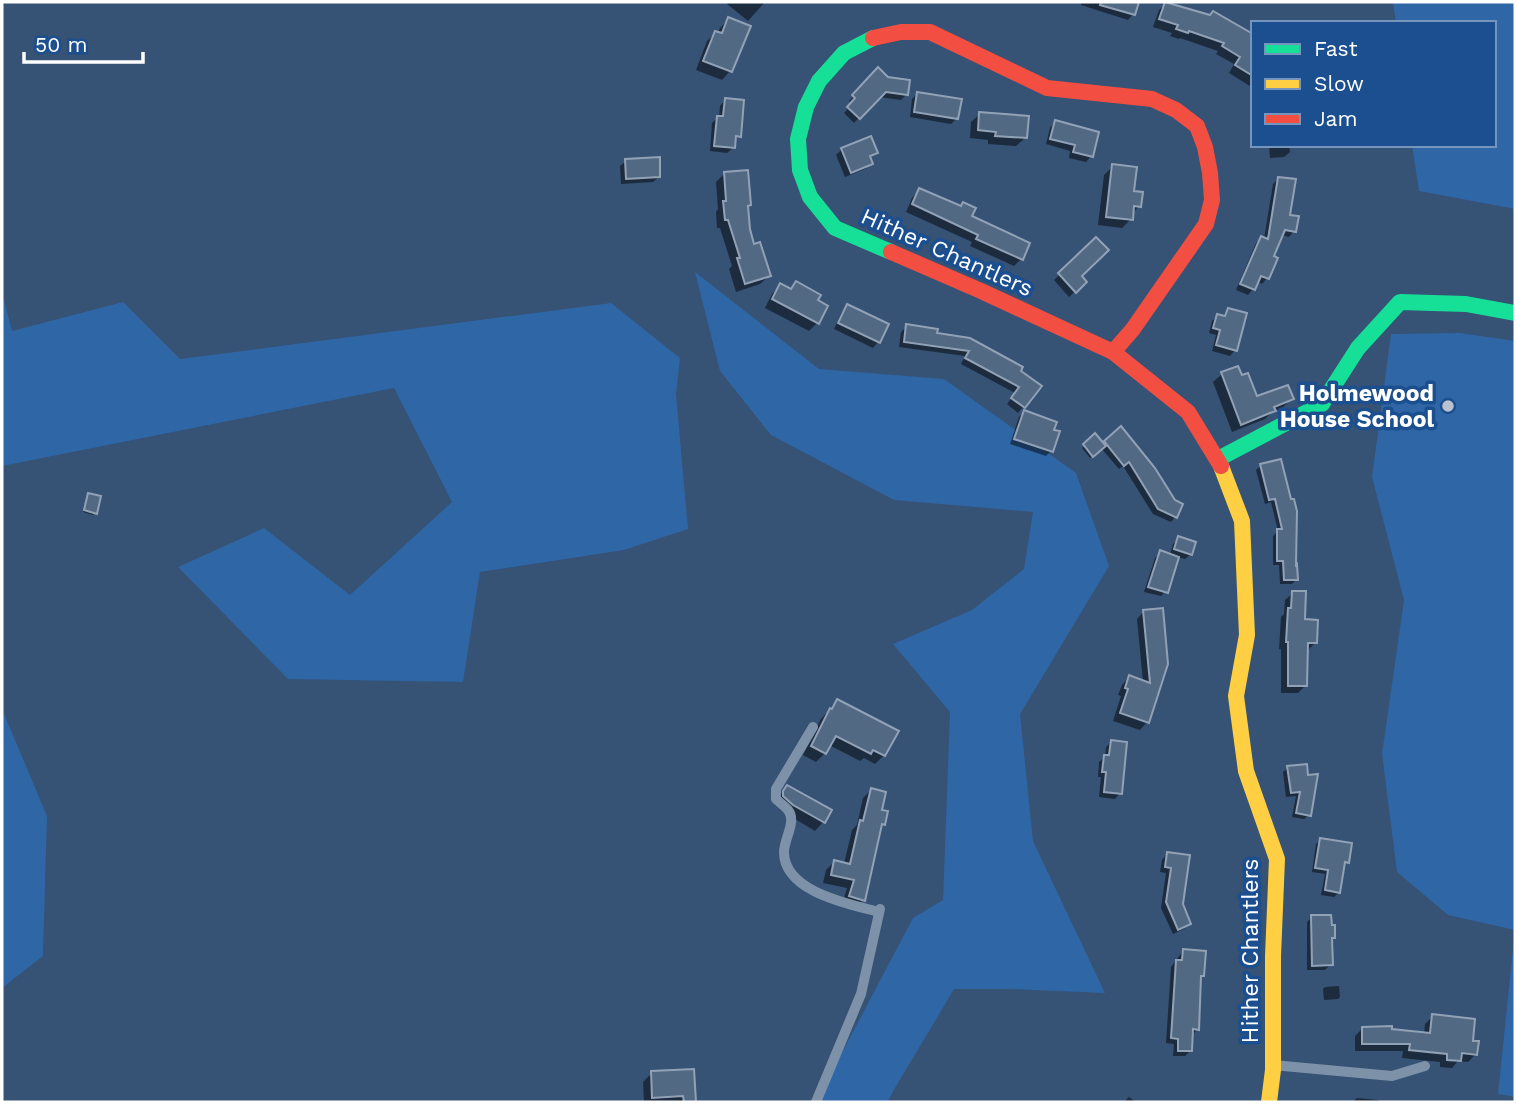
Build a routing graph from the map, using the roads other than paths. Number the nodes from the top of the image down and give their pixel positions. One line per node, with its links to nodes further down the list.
1 (1515, 313): 3 (street)
2 (1113, 352): 2 (street, Hither Chantlers); 3 (street, Hither Chantlers)
3 (1217, 459): 5 (street, Hither Chantlers)
4 (813, 727): 7 (lane)
5 (1273, 1065): 6 (lane); 8 (street, Hither Chantlers)
6 (1424, 1066)
7 (816, 1102)
8 (1269, 1102)

